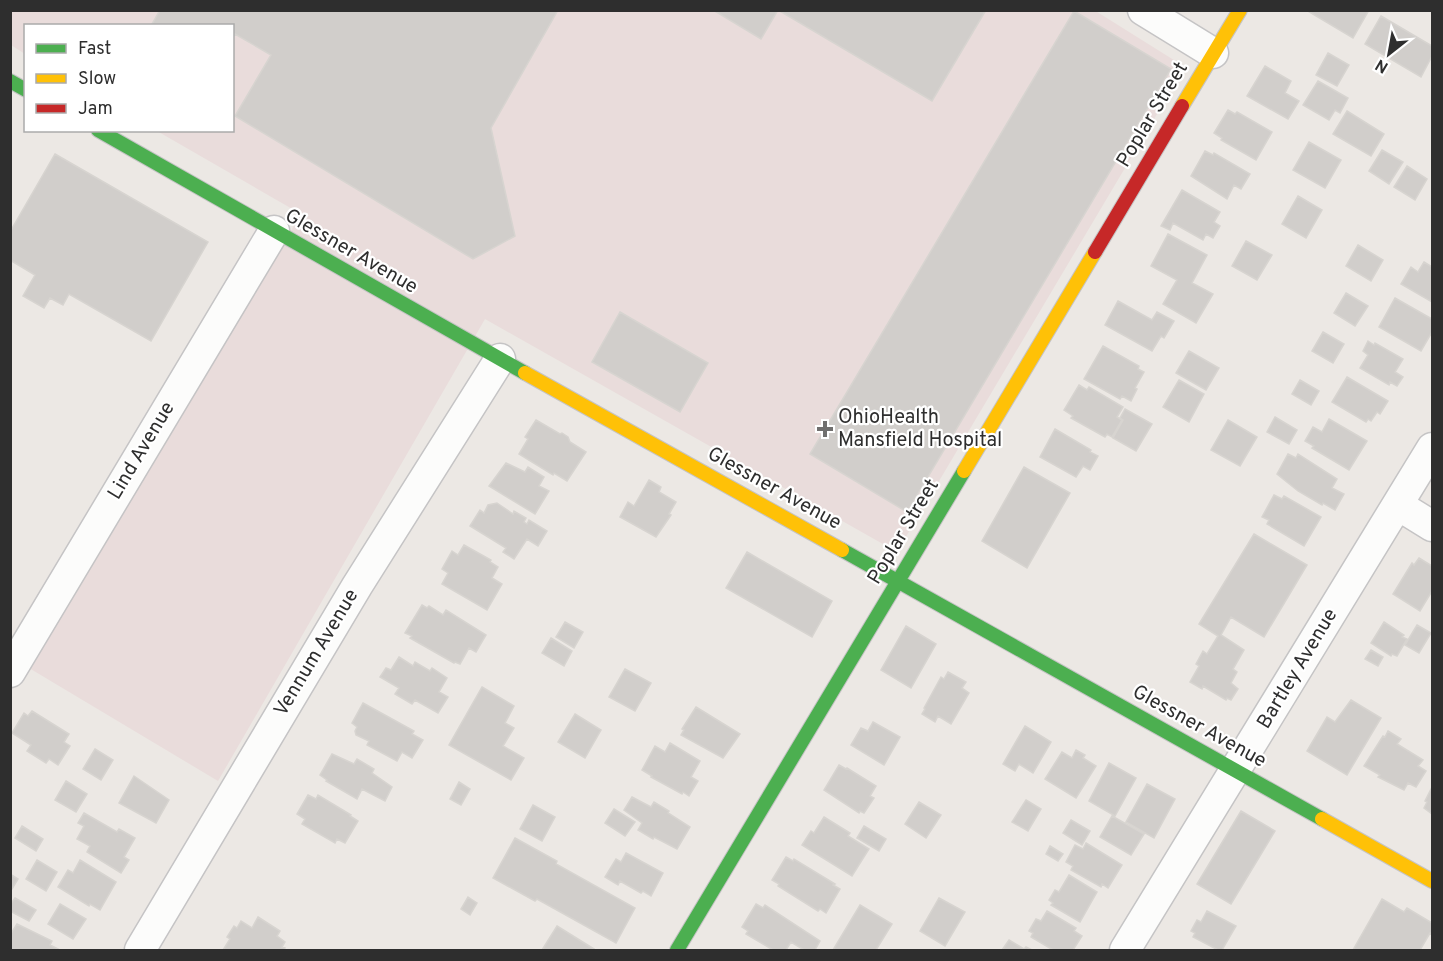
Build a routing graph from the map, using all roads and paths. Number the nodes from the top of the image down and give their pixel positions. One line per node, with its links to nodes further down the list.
1 (1143, 10): 3 (street)
2 (1240, 10): 3 (street, Poplar Street)
3 (1213, 53): 12 (street, Poplar Street)
4 (10, 81): 5 (street)
5 (24, 89)
6 (101, 132): 7 (street, Glessner Avenue)
7 (274, 231): 8 (street, Glessner Avenue); 13 (street, Lind Avenue)
8 (500, 359): 12 (street, Glessner Avenue); 16 (street, Vennum Avenue)
9 (1432, 448): 10 (street, Bartley Avenue)
10 (1398, 505): 11 (street); 14 (street, Bartley Avenue)
11 (1432, 526)
12 (898, 581): 14 (street, Glessner Avenue); 17 (street, Poplar Street)
13 (10, 672)
14 (1236, 770): 15 (street, Glessner Avenue); 18 (street, Bartley Avenue)
15 (1432, 881)
16 (140, 951)
17 (677, 951)
18 (1125, 951)

